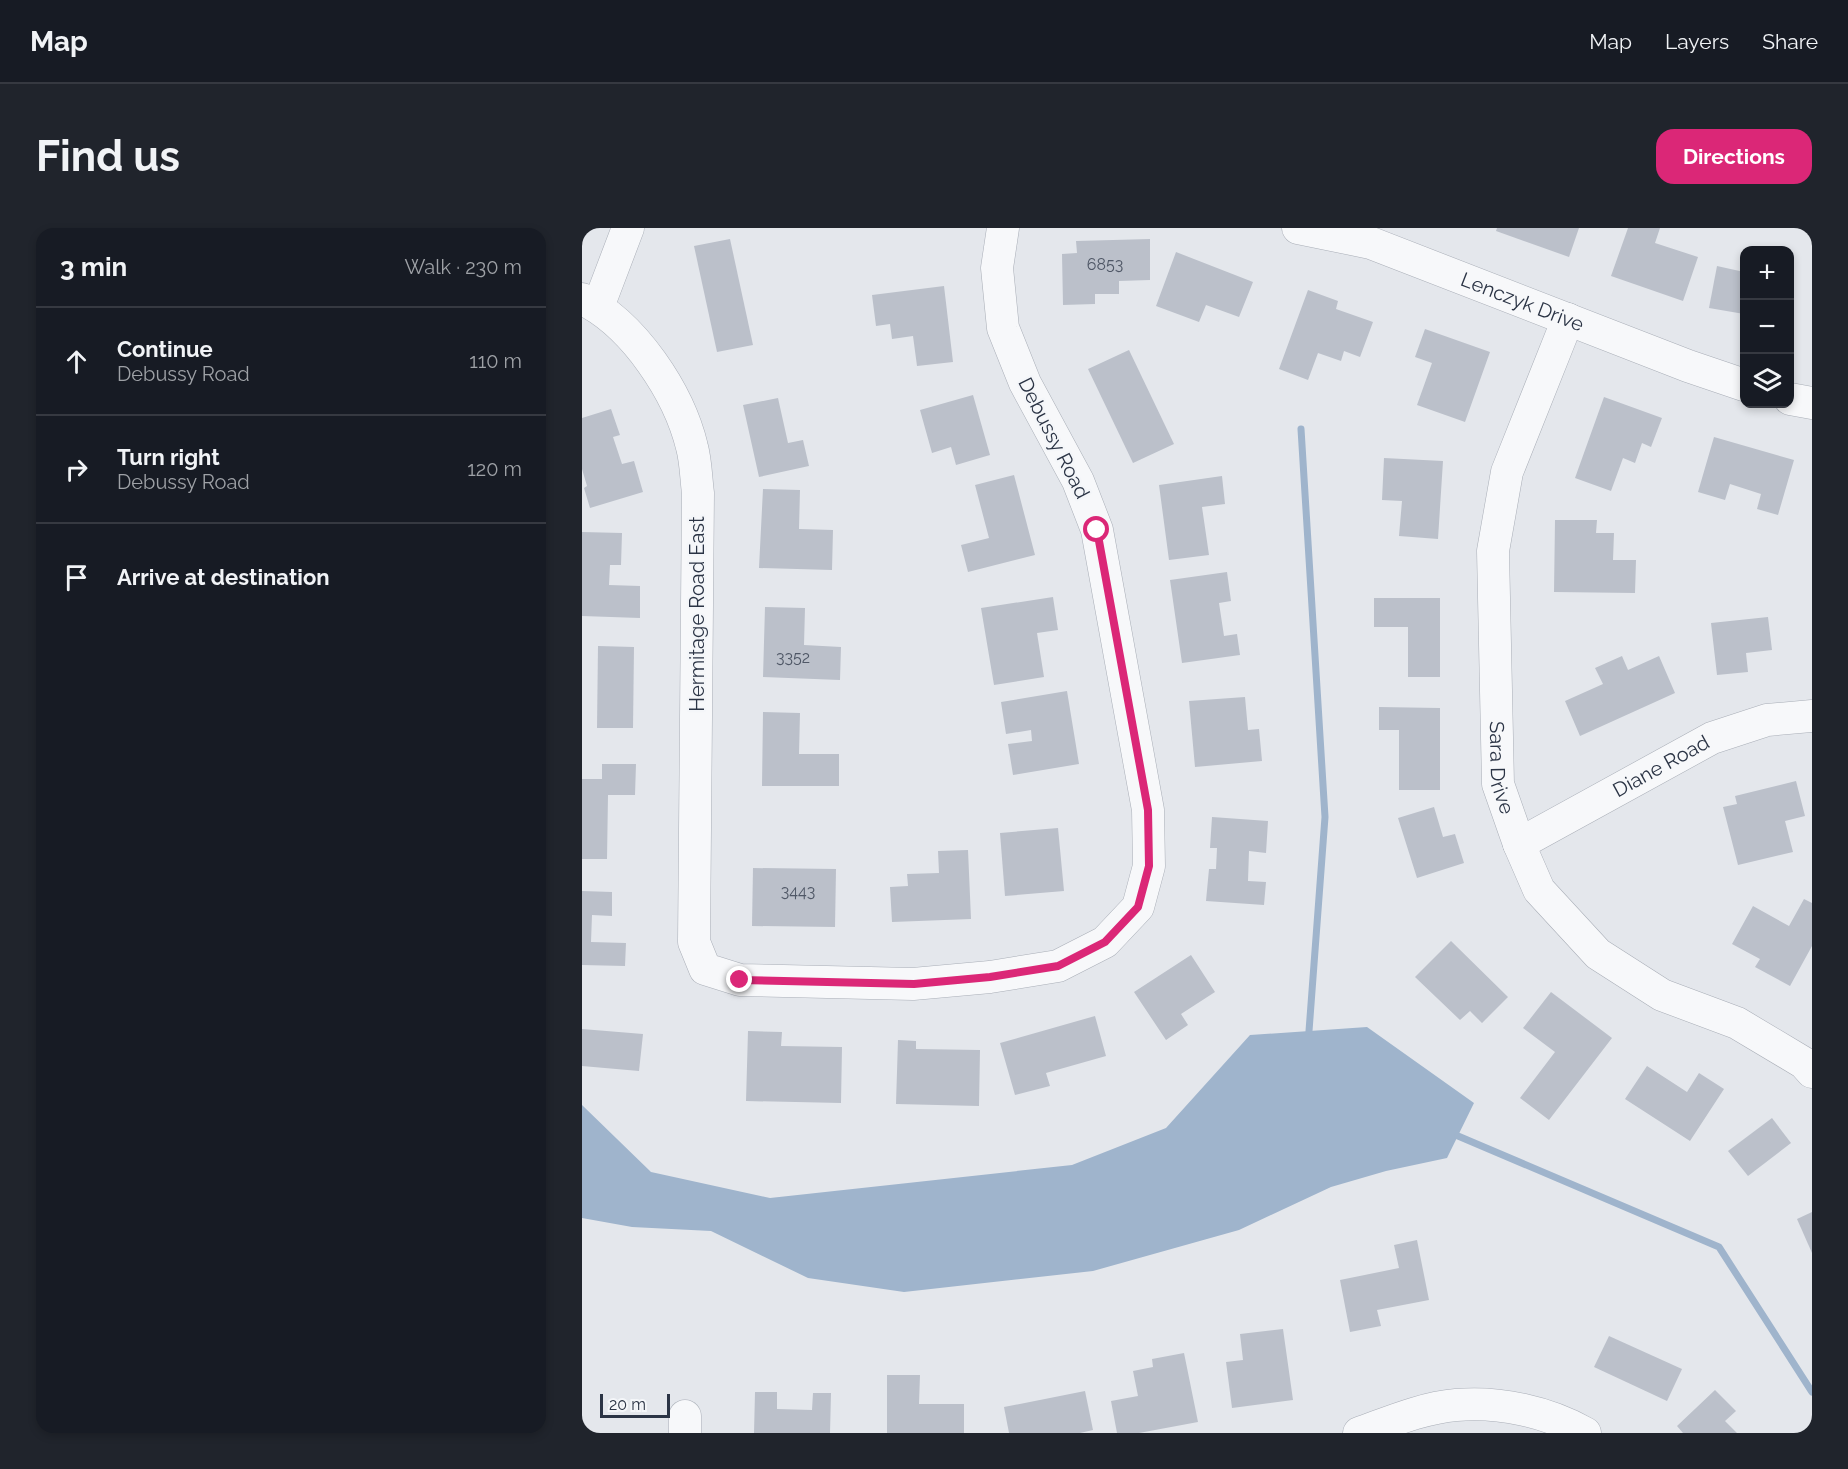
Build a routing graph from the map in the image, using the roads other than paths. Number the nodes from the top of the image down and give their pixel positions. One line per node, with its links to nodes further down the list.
1 (628, 228): 4 (street)
2 (1003, 228): 11 (street, Debussy Road)
3 (1298, 228): 5 (street, Lenczyk Drive)
4 (590, 303): 11 (street, Hermitage Road East)
5 (1568, 319): 6 (street, Lenczyk Drive); 10 (street, Sara Drive)
6 (1740, 383)
7 (1794, 400): 8 (street)
8 (1812, 403)
9 (1812, 716): 10 (street, Diane Road)
10 (1519, 844): 12 (street, Sara Drive)
11 (705, 969)
12 (1812, 1072)
13 (1359, 1433): 14 (street)
14 (1585, 1433)

